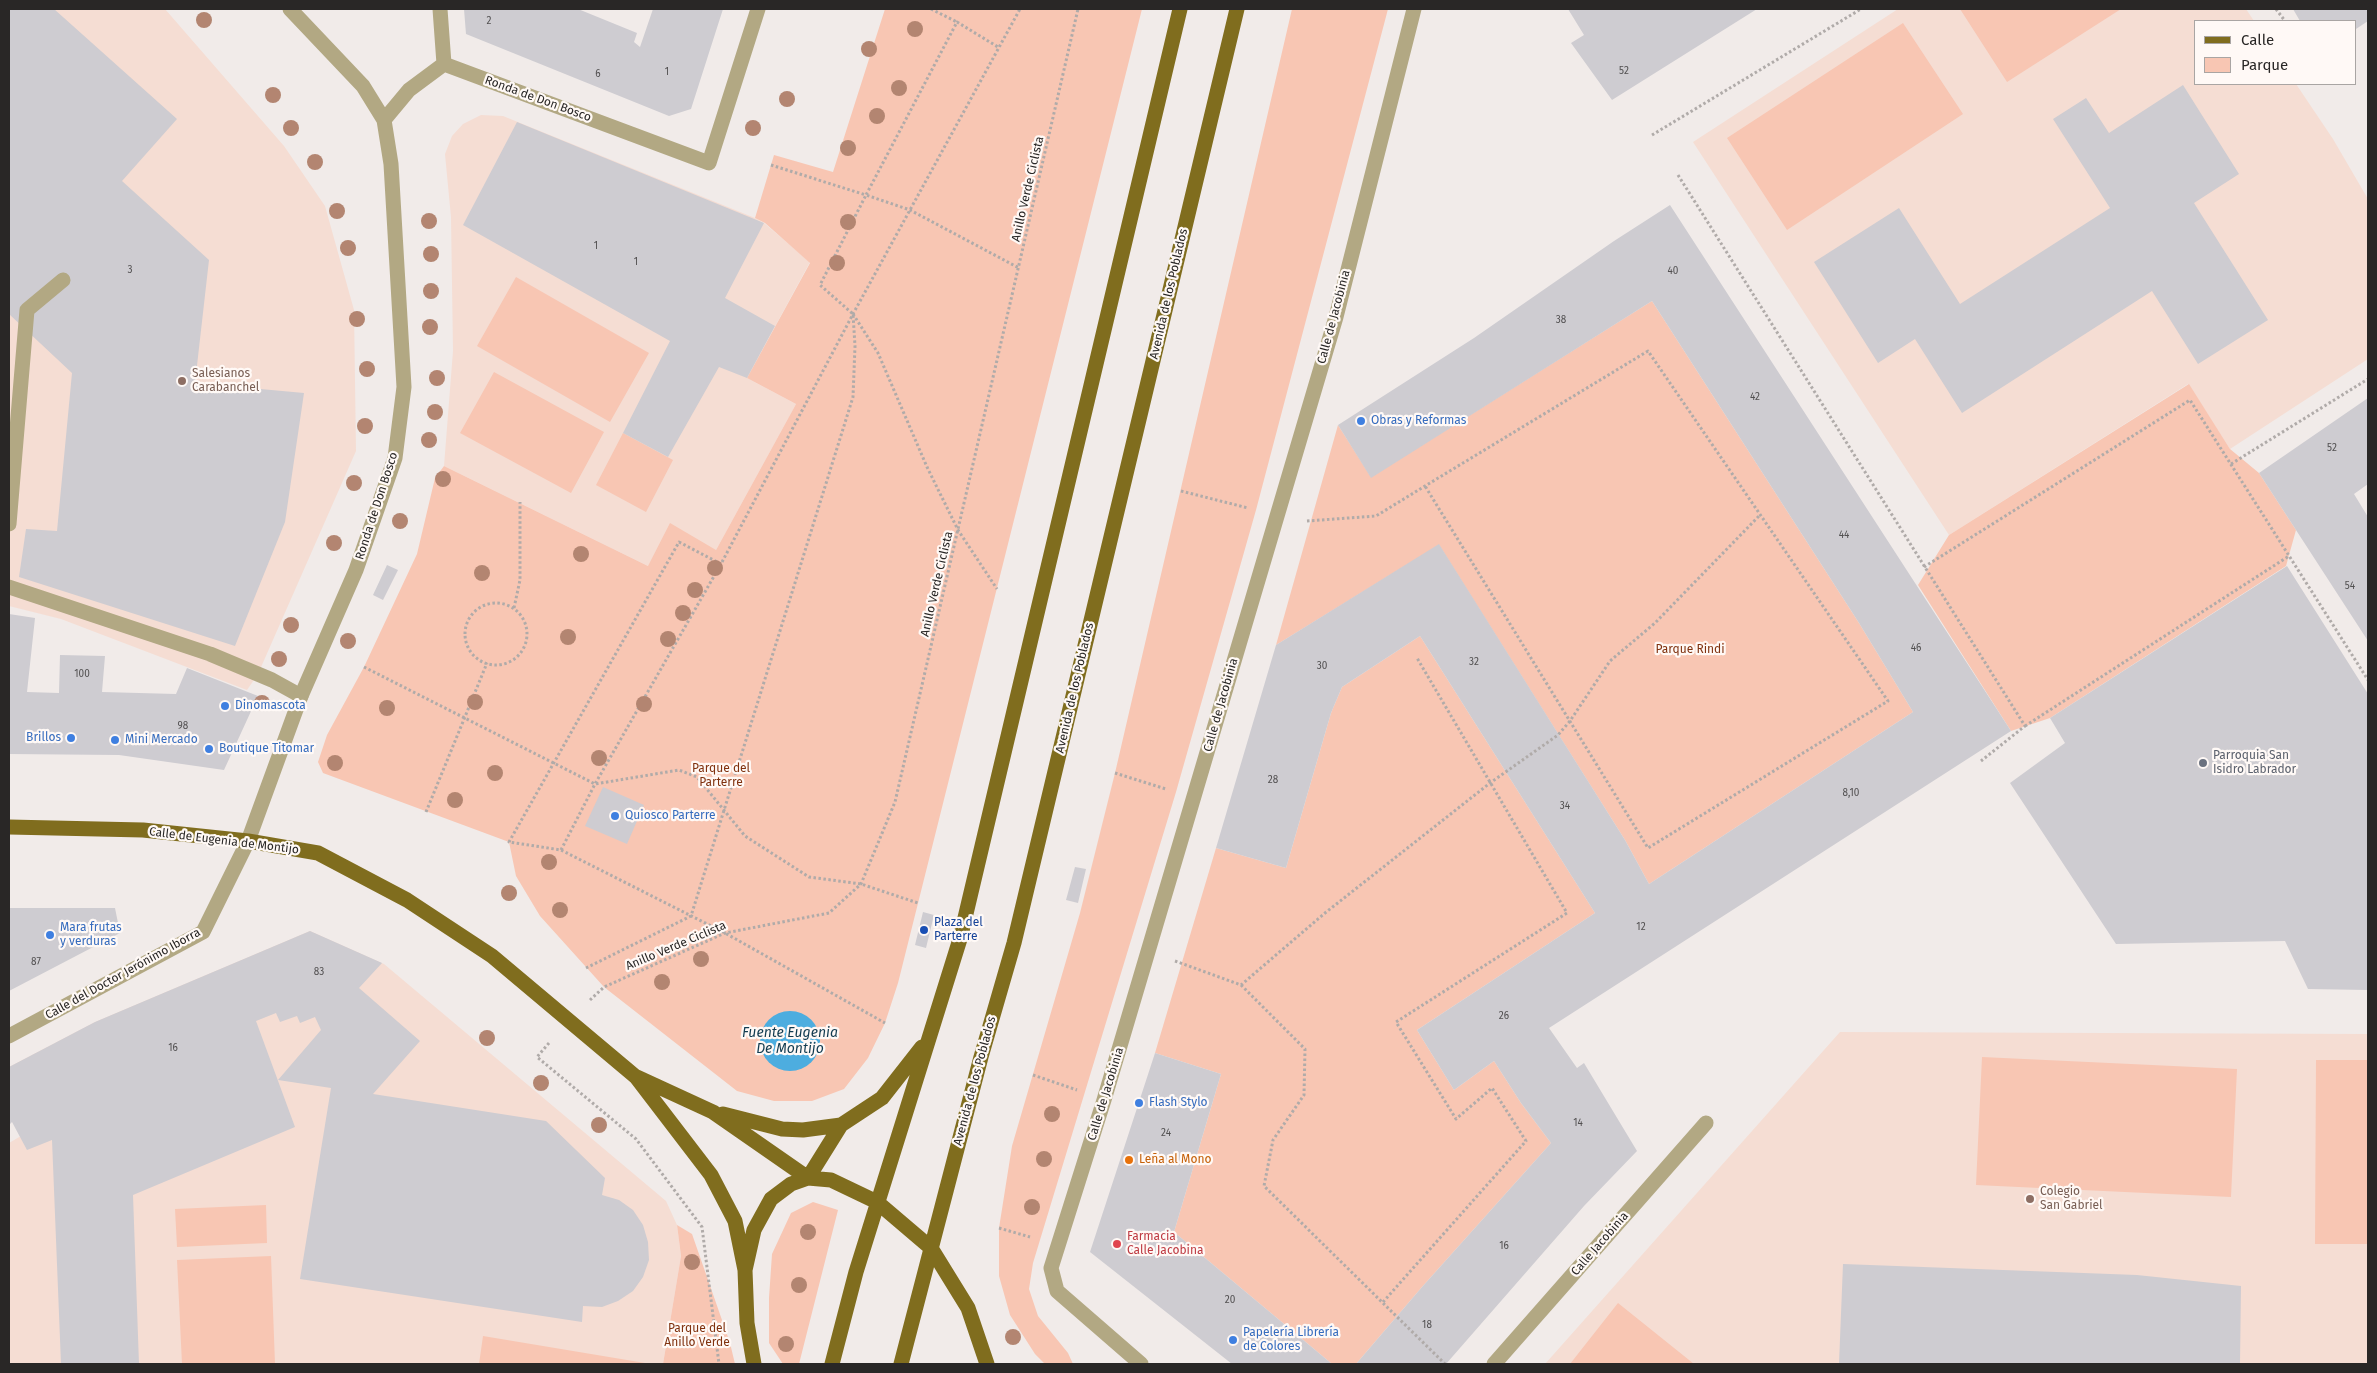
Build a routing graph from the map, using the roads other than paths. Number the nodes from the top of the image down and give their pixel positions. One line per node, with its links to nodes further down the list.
1 (290, 9): 8 (street, Ronda de Don Bosco)
2 (440, 9): 7 (street)
3 (758, 9): 7 (street, Ronda de Don Bosco)
4 (1180, 9): 16 (main road)
5 (1238, 9): 23 (main road, Avenida de los Poblados)
6 (1414, 9): 29 (street, Calle de Jacobinia)
7 (444, 64): 8 (street)
8 (384, 120): 12 (street, Ronda de Don Bosco)
9 (63, 280): 10 (street)
10 (9, 524)
11 (9, 587): 12 (street)
12 (301, 696): 14 (street, Ronda de Don Bosco)
13 (9, 827): 14 (main road, Calle de Eugenia de Montijo)
14 (248, 841): 15 (street, Calle del Doctor Jerónimo Iborra); 17 (main road, Calle de Eugenia de Montijo)
15 (9, 1036)
16 (929, 1038): 20 (main road); 22 (main road)
17 (636, 1077): 18 (main road, Calle de Eugenia de Montijo); 24 (main road, Calle de Eugenia de Montijo)
18 (713, 1112): 20 (main road); 21 (main road, Calle de Eugenia de Montijo)
19 (1706, 1124): 30 (street, Calle Jacobinia)
20 (841, 1125): 21 (main road)
21 (808, 1178): 22 (main road); 24 (main road)
22 (877, 1202): 23 (main road); 26 (main road)
23 (931, 1248): 27 (main road, Avenida de los Poblados); 28 (main road)
24 (745, 1270): 25 (main road)
25 (754, 1364)
26 (832, 1364)
27 (901, 1364)
28 (987, 1364)
29 (1141, 1364)
30 (1494, 1364)

